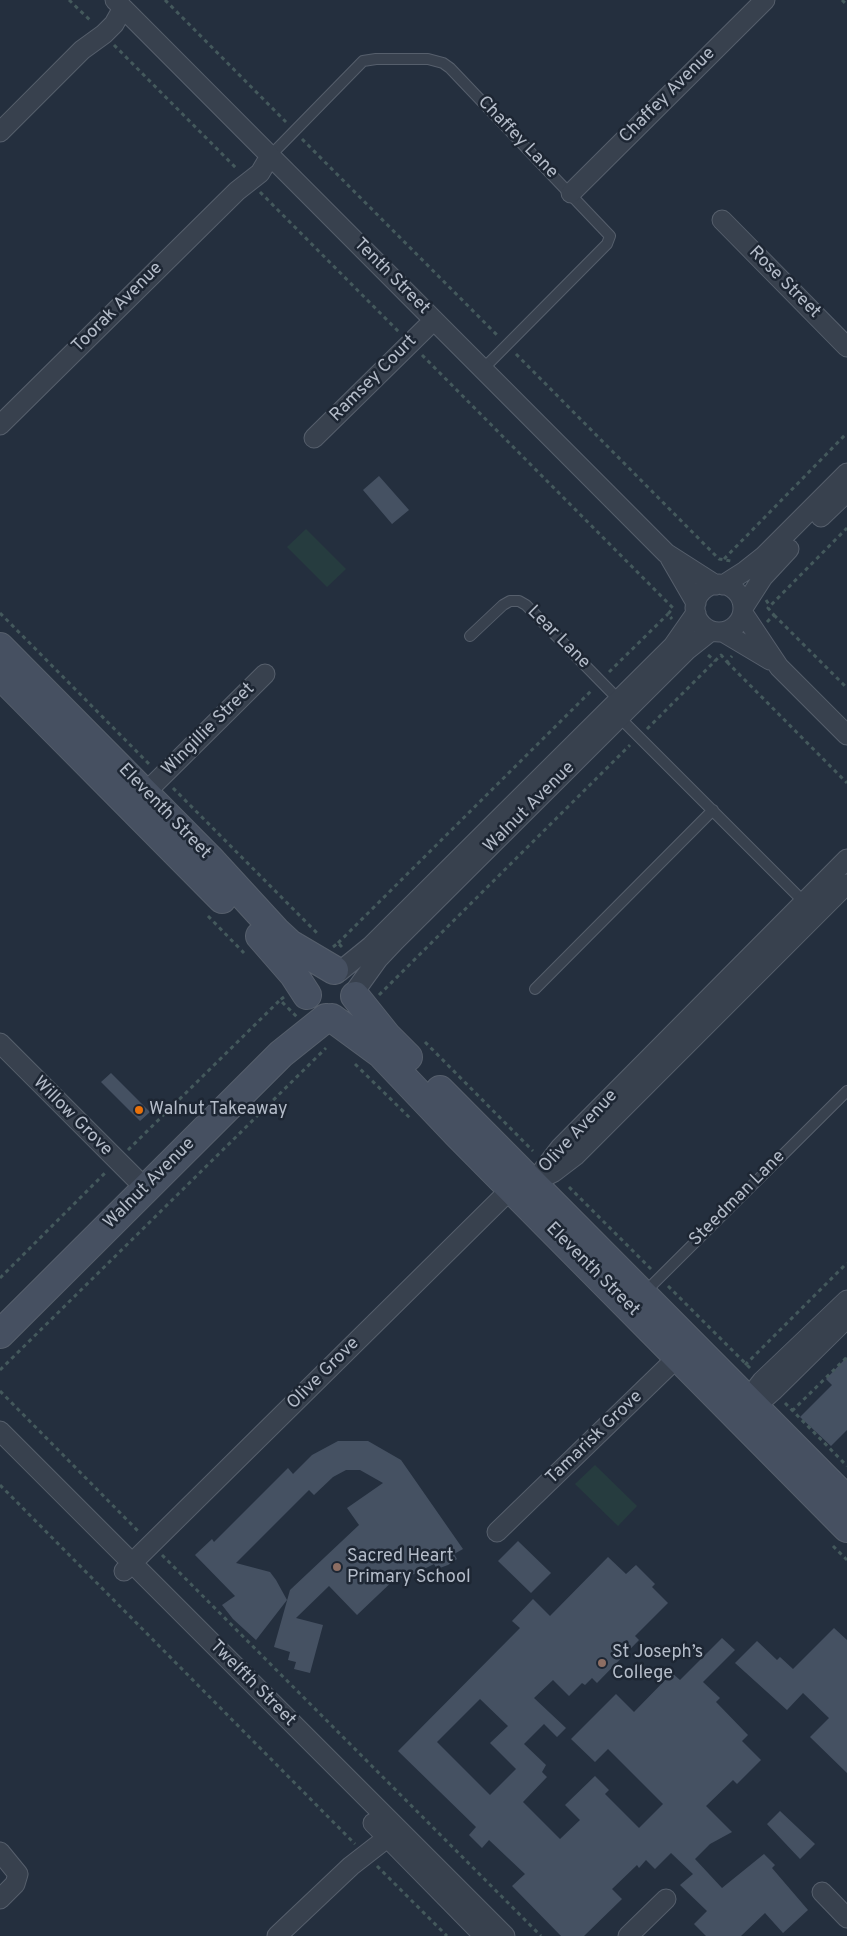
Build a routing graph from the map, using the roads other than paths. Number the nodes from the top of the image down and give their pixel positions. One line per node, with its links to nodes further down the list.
1 (765, 0): 5 (street, Chaffey Avenue)
2 (119, 4): 3 (street); 4 (street, Tenth Street)
3 (0, 132)
4 (270, 156): 5 (lane, Chaffey Lane); 7 (street, Tenth Street); 10 (street, Toorak Avenue)
5 (571, 192): 9 (lane, Chaffey Lane)
6 (722, 220): 8 (street, Rose Street)
7 (434, 320): 9 (street, Tenth Street); 11 (street, Ramsey Court)
8 (847, 347)
9 (483, 369): 14 (street, Tenth Street)
10 (0, 425)
11 (314, 438)
12 (847, 473): 15 (street)
13 (847, 492): 17 (street)
14 (666, 553): 15 (street, Tenth Street); 16 (street, Tenth Street)
15 (720, 585): 16 (street); 17 (street)
16 (696, 608): 18 (street); 20 (street, Walnut Avenue)
17 (743, 611): 18 (street); 21 (street)
18 (717, 631): 20 (street, Walnut Avenue); 21 (street)
19 (470, 636): 25 (lane, Lear Lane)
20 (690, 637): 25 (street, Walnut Avenue)
21 (750, 639): 26 (street)
22 (0, 647): 27 (main road, Eleventh Street)
23 (265, 674): 27 (street, Wingillie Street)
24 (0, 675): 27 (main road, Eleventh Street)
25 (620, 709): 28 (lane); 32 (street, Walnut Avenue)
26 (847, 735)
27 (146, 792): 32 (main road, Eleventh Street); 34 (main road, Eleventh Street)
28 (713, 810): 31 (lane); 33 (lane)
29 (847, 860): 31 (street, Olive Avenue)
30 (847, 884): 38 (street, Olive Avenue)
31 (804, 902): 38 (street, Olive Avenue)
32 (353, 982): 34 (main road); 34 (main road); 38 (main road, Eleventh Street)
33 (535, 989)
34 (310, 1016): 37 (main road, Walnut Avenue); 38 (main road, Eleventh Street)
35 (0, 1044): 37 (street, Willow Grove)
36 (847, 1091): 39 (lane, Steedman Lane)
37 (132, 1177): 41 (main road, Walnut Avenue); 43 (main road, Walnut Avenue)
38 (534, 1177): 39 (main road, Eleventh Street); 51 (street, Olive Grove)
39 (644, 1293): 44 (main road, Eleventh Street)
40 (847, 1300): 45 (street)
41 (0, 1315)
42 (847, 1318): 45 (street)
43 (0, 1334)
44 (685, 1350): 45 (main road, Eleventh Street); 45 (main road, Eleventh Street); 50 (street, Tamarisk Grove)
45 (756, 1398): 48 (main road, Eleventh Street); 49 (main road, Eleventh Street)
46 (0, 1431): 51 (street, Twelfth Street)
47 (0, 1447): 51 (street, Twelfth Street)
48 (847, 1500)
49 (847, 1528)
50 (497, 1532)
51 (128, 1567): 52 (street, Twelfth Street)
52 (387, 1828): 58 (street); 59 (street, Twelfth Street); 60 (street, Twelfth Street)
53 (0, 1852): 56 (street)
54 (822, 1892): 57 (street)
55 (666, 1898): 61 (street)
56 (0, 1899)
57 (847, 1918)
58 (277, 1936)
59 (484, 1936)
60 (505, 1936)
61 (628, 1936)

